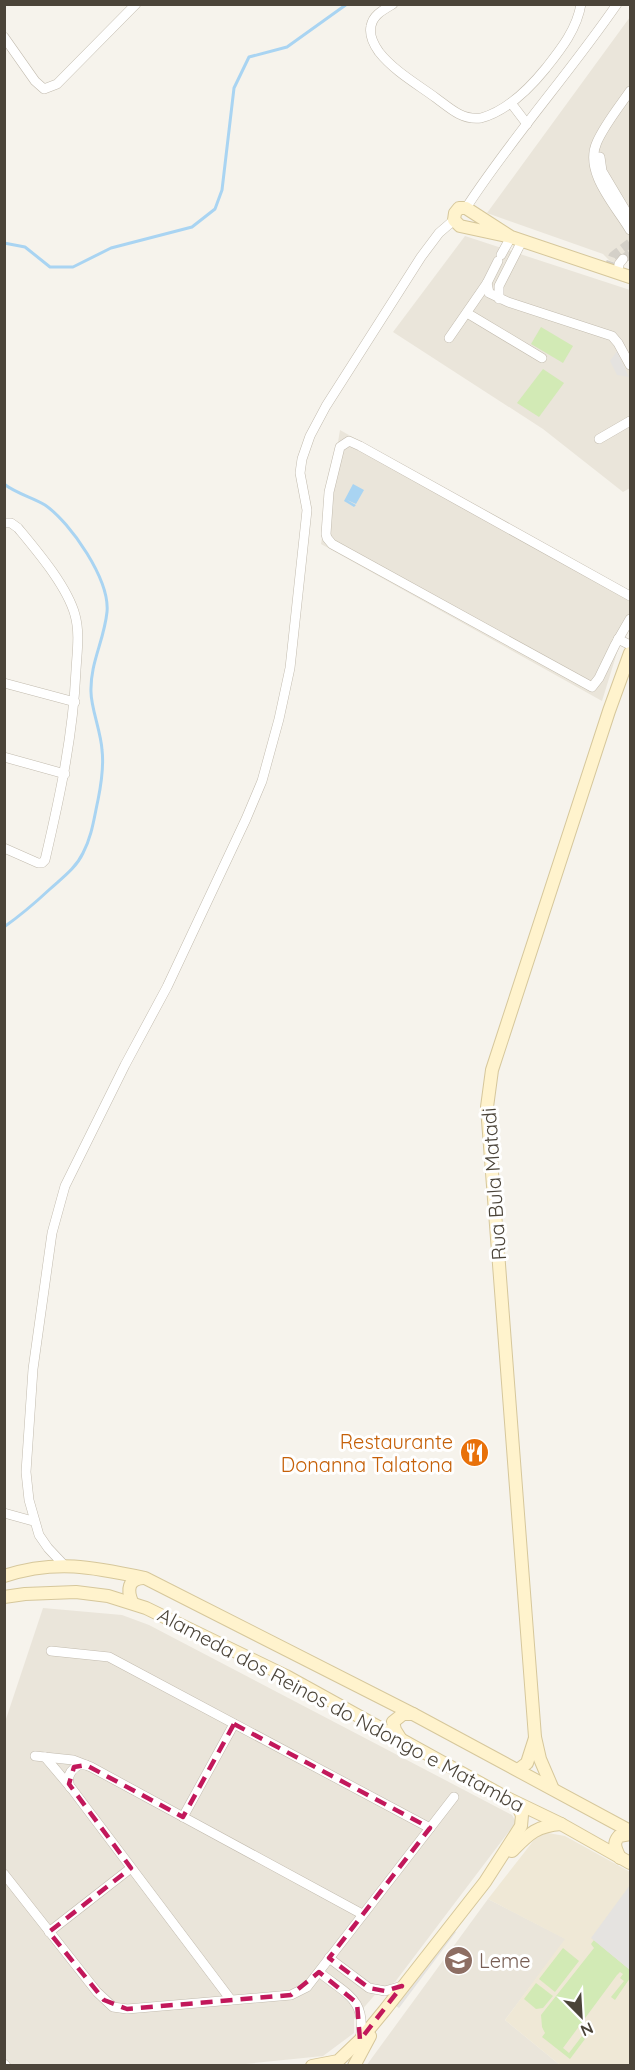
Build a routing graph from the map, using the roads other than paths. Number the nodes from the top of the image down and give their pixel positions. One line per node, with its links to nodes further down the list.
1 (136, 4): 5 (street)
2 (393, 4): 8 (street)
3 (581, 4): 8 (street)
4 (618, 4): 9 (street)
5 (4, 37)
6 (630, 91): 13 (street)
7 (630, 102): 11 (street)
8 (511, 103): 9 (street)
9 (527, 124): 10 (street)
10 (466, 208): 12 (street); 14 (street)
11 (630, 218)
12 (454, 220): 14 (street); 39 (street)
13 (630, 230)
14 (516, 239): 16 (street); 17 (street); 18 (street)
15 (623, 259): 18 (street)
16 (499, 260): 17 (street); 19 (street)
17 (509, 269): 20 (street)
18 (624, 275)
19 (487, 283): 20 (street); 21 (street)
20 (499, 299): 24 (street)
21 (467, 313): 22 (street); 23 (street)
22 (449, 338)
23 (542, 358)
24 (630, 366)
25 (630, 421): 26 (street)
26 (599, 439)
27 (4, 523): 34 (street)
28 (630, 596): 30 (street)
29 (630, 619): 30 (street)
30 (616, 642): 31 (street); 32 (street)
31 (630, 645)
32 (630, 653): 48 (street, Rua Bula Matadi)
33 (4, 682): 34 (street)
34 (75, 702): 36 (street)
35 (4, 757): 36 (street)
36 (65, 774): 37 (street)
37 (4, 848)
38 (4, 1513): 39 (street)
39 (33, 1521): 40 (street)
40 (64, 1565): 41 (street, Alameda dos Reinos do Ndongo e Matamba); 42 (street, Alameda dos Reinos do Ndongo e Matamba)
41 (4, 1576)
42 (145, 1578): 44 (street); 46 (street, Alameda dos Reinos do Ndongo e Matamba)
43 (4, 1597): 44 (street, Alameda dos Reinos do Ndongo e Matamba)
44 (132, 1602): 49 (street, Alameda dos Reinos do Ndongo e Matamba)
45 (51, 1651): 47 (street)
46 (413, 1714): 49 (street); 53 (street, Alameda dos Reinos do Ndongo e Matamba)
47 (234, 1724): 58 (street); 60 (street)
48 (535, 1737): 53 (street, Rua Bula Matadi); 54 (street, Rua Bula Matadi)
49 (400, 1739): 57 (street, Alameda dos Reinos do Ndongo e Matamba)
50 (35, 1756): 51 (street)
51 (45, 1757): 52 (street); 55 (street)
52 (91, 1767): 55 (street); 58 (street)
53 (518, 1770): 54 (street, Alameda dos Reinos do Ndongo e Matamba)
54 (552, 1788): 61 (street, Alameda dos Reinos do Ndongo e Matamba)
55 (72, 1789): 63 (street)
56 (454, 1797): 60 (street)
57 (507, 1798): 59 (street, Alameda dos Reinos do Ndongo e Matamba); 64 (street)
58 (183, 1817): 66 (street)
59 (561, 1824): 62 (street, Alameda dos Reinos do Ndongo e Matamba); 64 (street)
60 (430, 1828): 66 (street)
61 (630, 1833): 62 (street)
62 (625, 1860)
63 (132, 1868): 67 (street); 72 (street)
64 (491, 1873): 70 (street)
65 (4, 1874): 67 (street)
66 (362, 1914): 68 (street)
67 (49, 1932): 72 (street)
68 (329, 1958): 69 (street); 71 (street)
69 (319, 1972): 72 (street); 73 (street)
70 (402, 1986): 71 (street); 74 (street)
71 (369, 1988): 73 (street)
72 (231, 2000)
73 (357, 2003): 75 (street)
74 (384, 2012): 75 (street); 78 (street)
75 (360, 2040): 76 (street)
76 (336, 2063): 77 (street); 78 (street)
77 (312, 2066)
78 (353, 2066)

